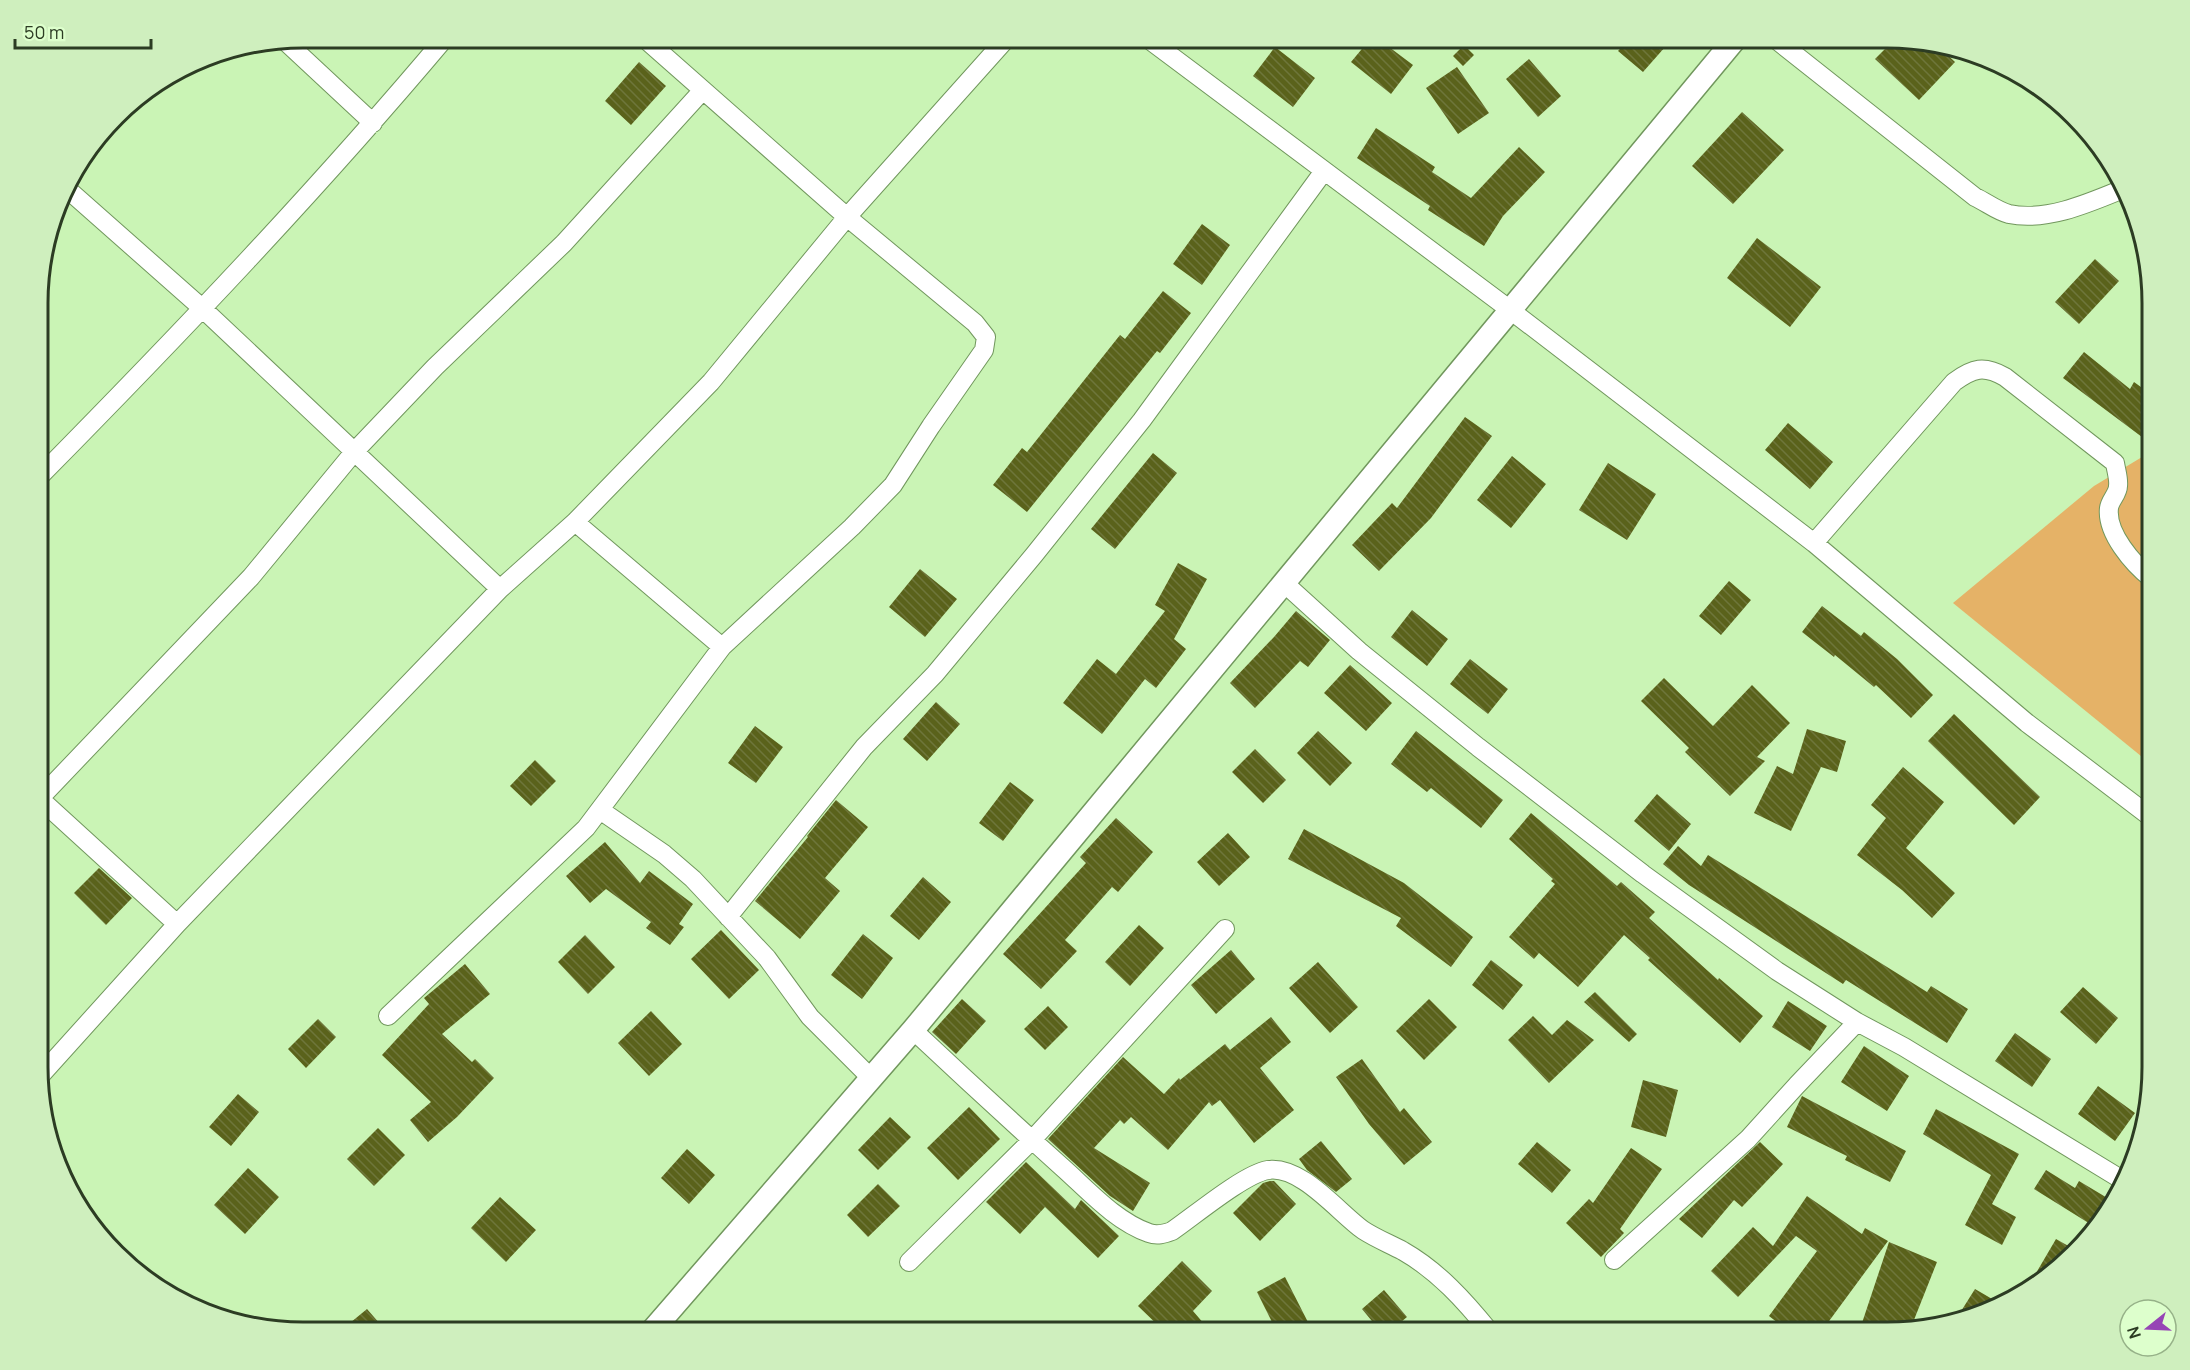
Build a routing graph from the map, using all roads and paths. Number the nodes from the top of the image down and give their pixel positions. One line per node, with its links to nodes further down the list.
1 (437, 48): 9 (street)
2 (655, 48): 8 (street)
3 (998, 48): 13 (street)
4 (1160, 48): 10 (street)
5 (1728, 48): 15 (street)
6 (1787, 48): 11 (street)
7 (293, 49): 9 (street)
8 (703, 90): 13 (street); 16 (street)
9 (373, 123): 14 (street)
10 (1324, 171): 15 (street); 28 (street)
11 (2117, 191)
12 (72, 194): 14 (street)
13 (847, 217): 18 (street); 23 (street)
14 (203, 309): 16 (street); 17 (street)
15 (1509, 309): 19 (street); 21 (street)
16 (354, 452): 22 (street); 24 (street)
17 (48, 468)
18 (575, 522): 22 (street); 23 (street)
19 (1814, 543): 20 (street); 27 (street)
20 (2142, 571)
21 (1283, 582): 32 (street); 33 (street)
22 (500, 589): 29 (street)
23 (722, 647): 26 (street)
24 (48, 791)
25 (48, 806): 29 (street)
26 (600, 810): 28 (street); 31 (street)
27 (2142, 810)
28 (728, 917): 35 (street)
29 (177, 924): 34 (street)
30 (1225, 929): 36 (street)
31 (388, 1016)
32 (1857, 1022): 37 (street); 38 (street)
33 (913, 1030): 35 (street); 36 (street)
34 (48, 1067)
35 (871, 1078): 40 (street)
36 (1032, 1140): 39 (street); 41 (street)
37 (2117, 1177)
38 (1614, 1260)
39 (909, 1262)
40 (660, 1322)
41 (1481, 1322)

